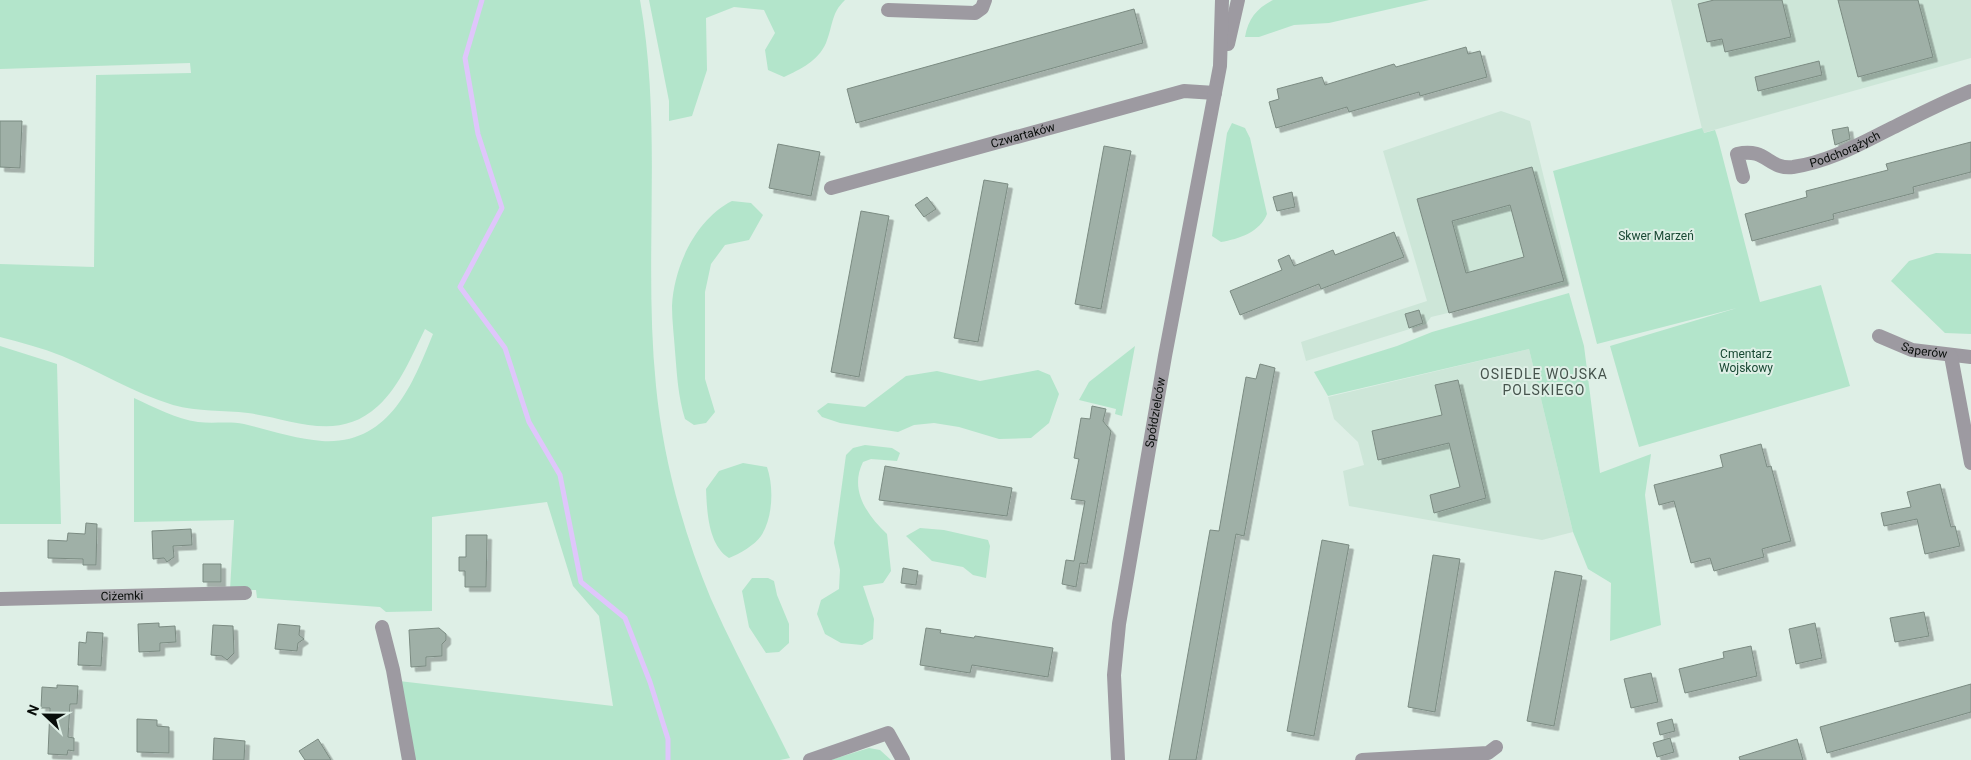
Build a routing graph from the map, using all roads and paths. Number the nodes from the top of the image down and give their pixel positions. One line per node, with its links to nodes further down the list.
1 (985, 0): 4 (street)
2 (1222, 0): 5 (street, Spółdzielców)
3 (1238, 0): 5 (street, Spółdzielców)
4 (888, 10)
5 (1220, 66): 7 (street, Spółdzielców)
6 (1971, 91): 8 (street, Podchorążych)
7 (1215, 94): 9 (street, Czwartaków); 21 (street, Spółdzielców)
8 (1743, 178)
9 (831, 188)
10 (1879, 336): 11 (street, Saperów)
11 (1951, 356): 12 (street, Saperów); 13 (street)
12 (1971, 357)
13 (1971, 463)
14 (245, 593): 15 (street, Ciżemki)
15 (0, 599)
16 (382, 627): 18 (street)
17 (1496, 747): 22 (street)
18 (409, 760)
19 (810, 760): 20 (street)
20 (903, 760)
21 (1118, 760)
22 (1362, 760)

